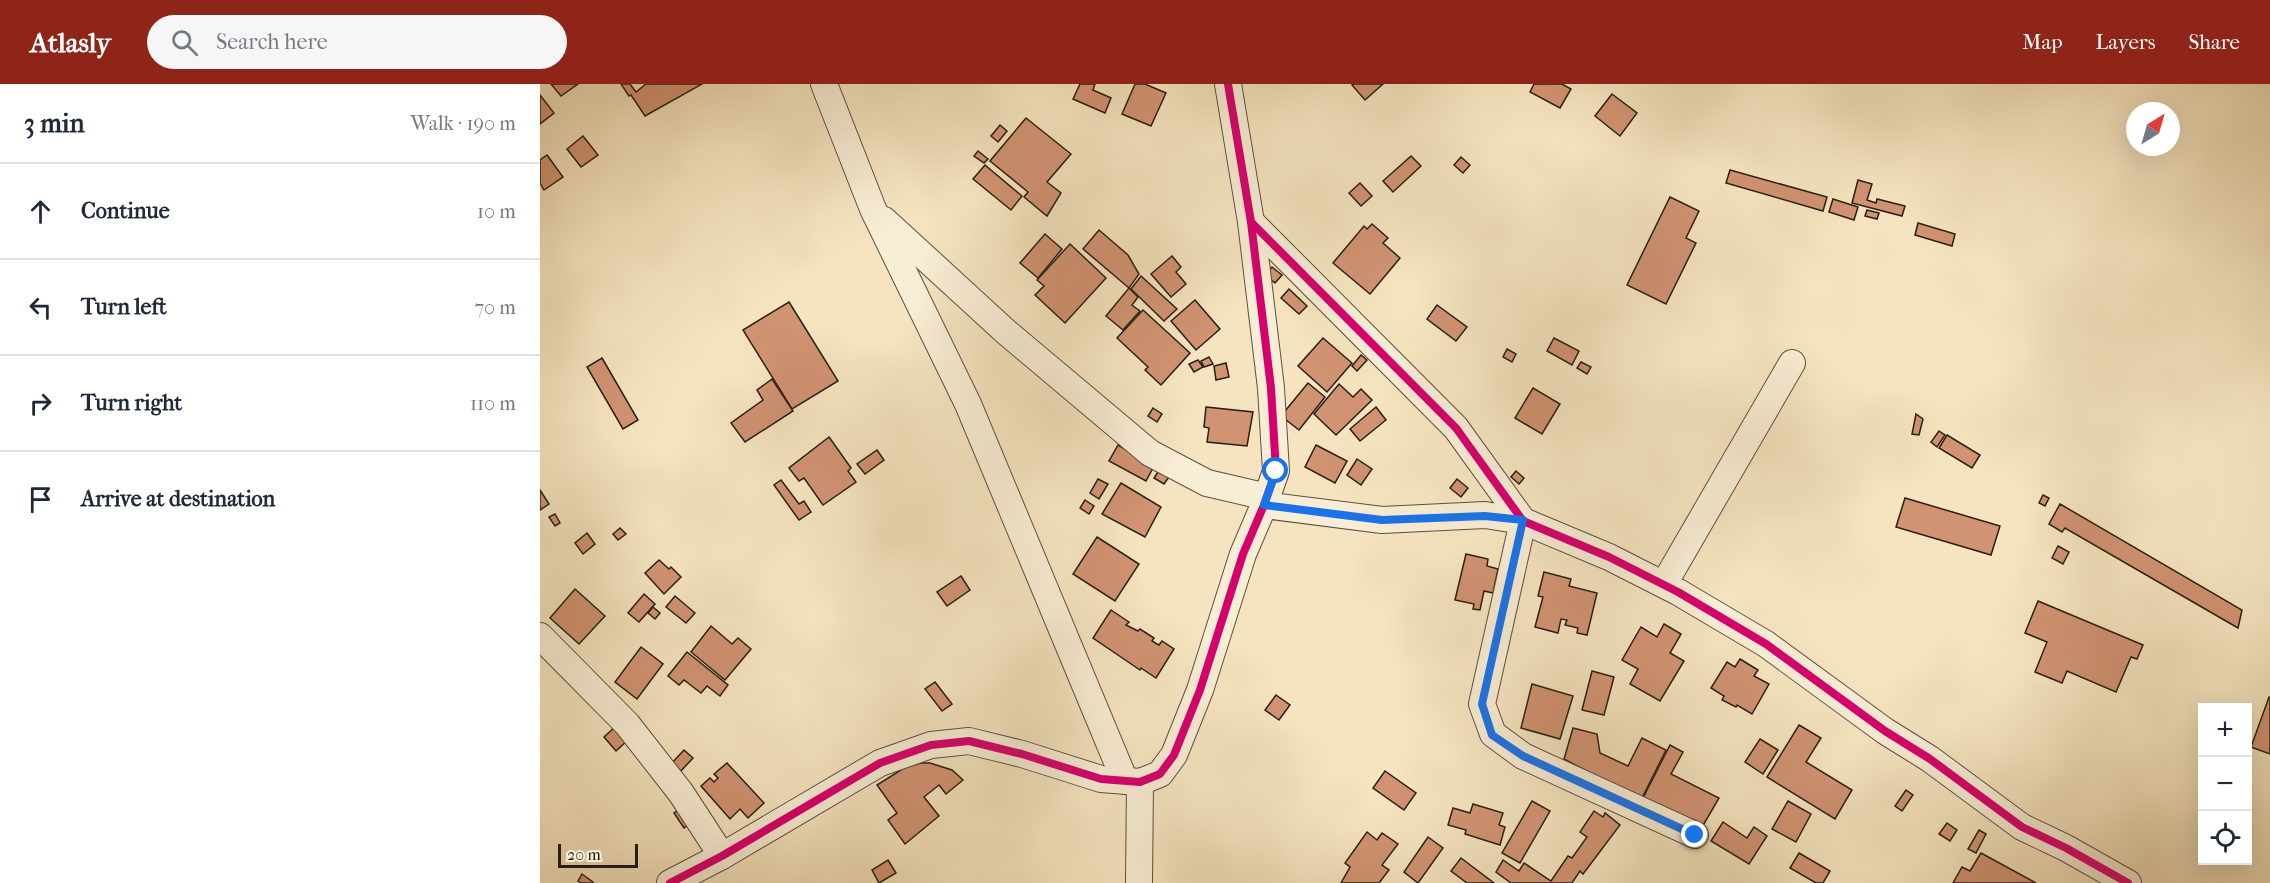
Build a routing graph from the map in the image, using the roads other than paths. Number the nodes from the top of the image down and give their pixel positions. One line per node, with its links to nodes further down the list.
1 (824, 84): 3 (street)
2 (1228, 84): 4 (street)
3 (873, 209): 6 (street); 10 (street)
4 (1251, 222): 6 (street); 7 (street)
5 (1792, 363): 8 (street)
6 (1266, 501): 7 (street); 10 (street)
7 (1523, 520): 8 (street); 11 (street)
8 (1664, 584): 15 (street)
9 (540, 636): 12 (street)
10 (1133, 781): 12 (street); 14 (street)
11 (1695, 835)
12 (722, 856): 13 (street)
13 (670, 883)
14 (1139, 883)
15 (2128, 883)

